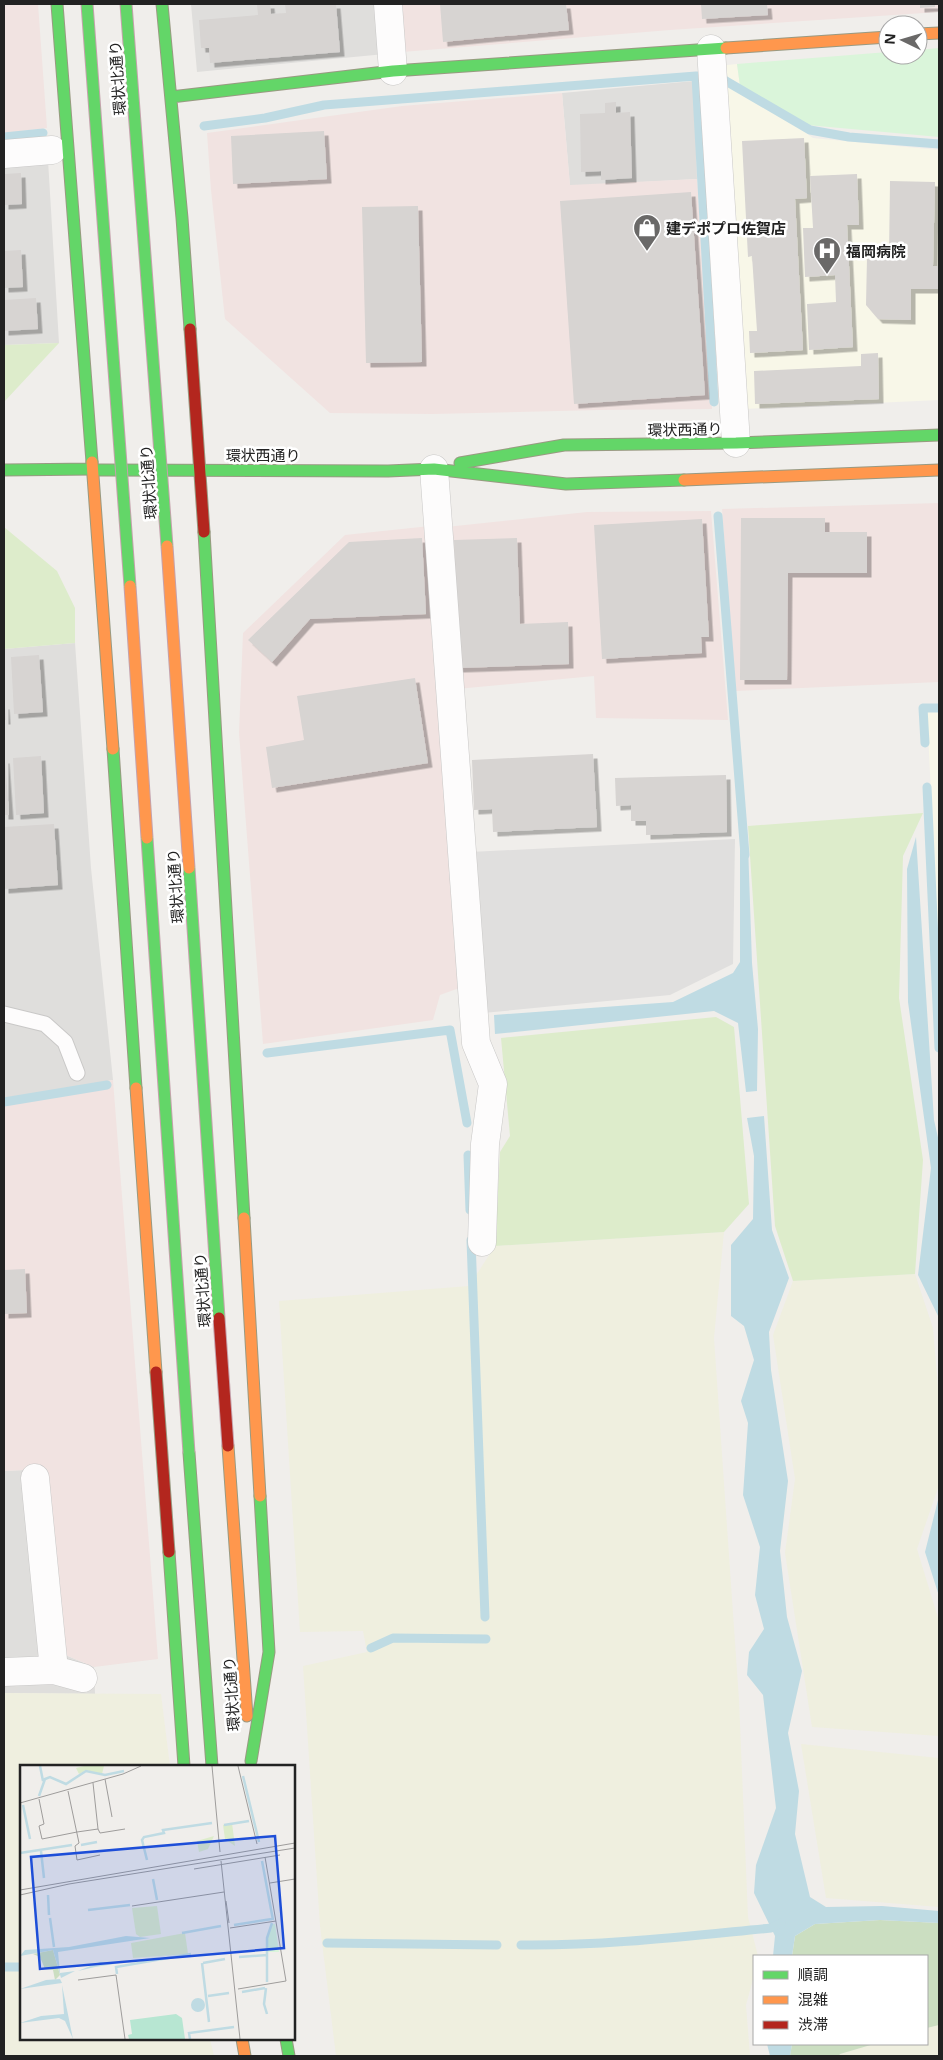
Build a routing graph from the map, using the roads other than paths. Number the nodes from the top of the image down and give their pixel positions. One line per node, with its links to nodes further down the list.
1 (57, 4): 16 (main road)
2 (87, 4): 28 (main road, 環状北通り, bridge)
3 (126, 4): 26 (main road, 環状北通り, bridge)
4 (162, 4): 9 (main road)
5 (388, 4): 8 (street)
6 (878, 39): 7 (main road)
7 (712, 67): 8 (main road); 13 (street)
8 (393, 71): 9 (main road)
9 (171, 97): 17 (main road)
10 (52, 150): 11 (street)
11 (4, 154)
12 (939, 435): 13 (main road, 環状西通り)
13 (736, 443): 14 (main road, 環状西通り)
14 (434, 469): 17 (main road, 環状西通り); 18 (main road, 環状西通り); 21 (street)
15 (4, 470): 16 (main road, 環状西通り)
16 (93, 470): 17 (main road, 環状西通り); 27 (main road)
17 (200, 470): 26 (main road)
18 (939, 470)
19 (4, 1014): 20 (lane)
20 (77, 1073)
21 (482, 1242)
22 (35, 1478): 23 (street)
23 (54, 1670): 24 (street); 25 (street)
24 (4, 1672)
25 (83, 1678)
26 (251, 1764)
27 (184, 1765)
28 (212, 1765)
29 (242, 2040): 31 (main road)
30 (286, 2040): 32 (main road)
31 (245, 2056)
32 (289, 2056)

